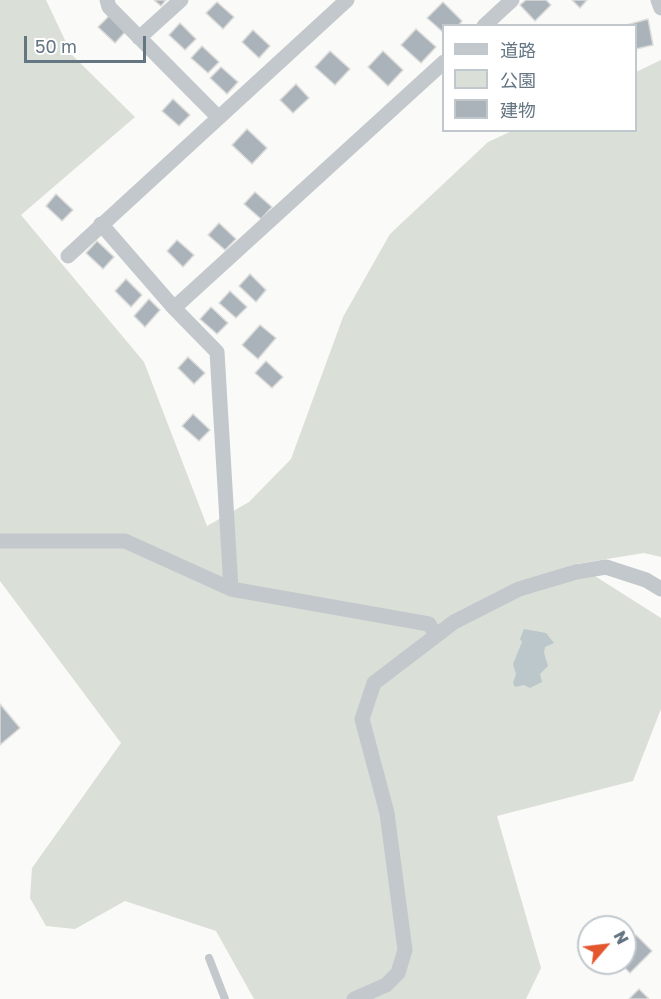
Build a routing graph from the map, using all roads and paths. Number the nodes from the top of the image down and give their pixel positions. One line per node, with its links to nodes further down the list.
1 (107, 0): 8 (street)
2 (181, 0): 8 (street)
3 (347, 0): 10 (street)
4 (512, 0): 7 (street)
5 (658, 0): 6 (street)
6 (661, 8)
7 (486, 24)
8 (140, 38): 10 (street)
9 (442, 64): 13 (street)
10 (218, 117): 11 (street)
11 (101, 224): 12 (street); 13 (street)
12 (68, 256)
13 (174, 308): 15 (street)
14 (0, 541): 15 (street)
15 (231, 589): 17 (street)
16 (661, 590): 17 (street)
17 (435, 634): 20 (street)
18 (209, 958): 19 (lane)
19 (225, 999)
20 (354, 999)

